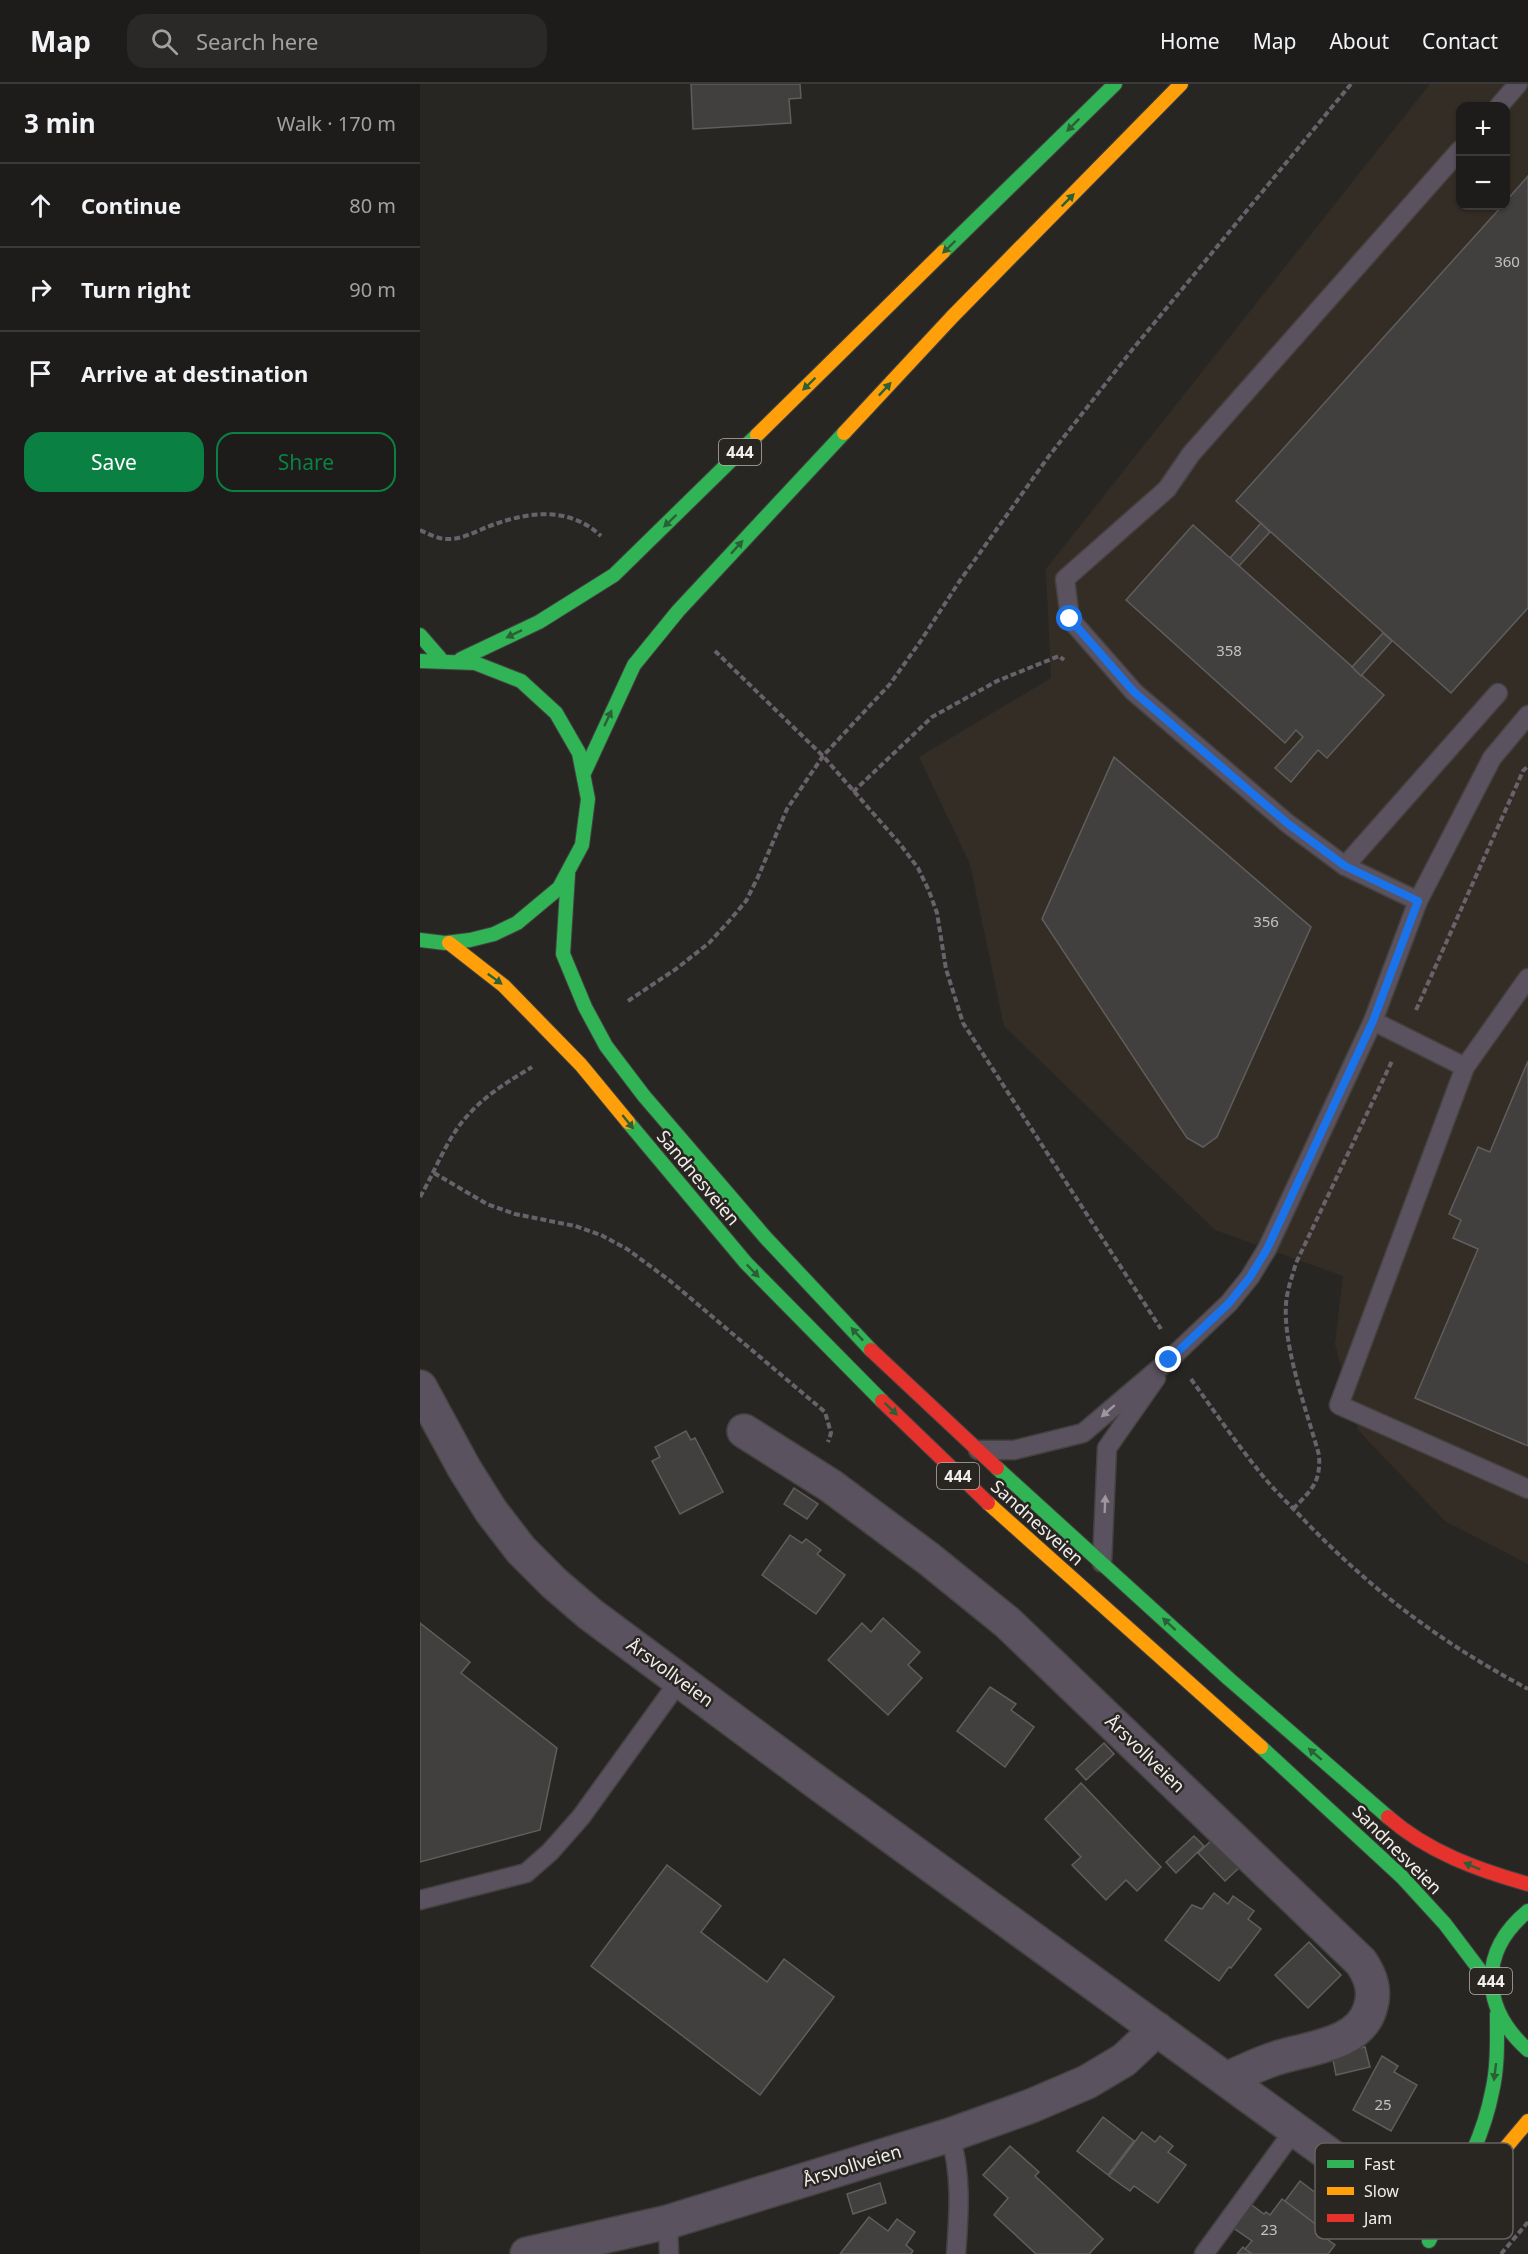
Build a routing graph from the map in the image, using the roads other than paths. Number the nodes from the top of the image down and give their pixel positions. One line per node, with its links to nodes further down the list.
1 (1115, 84): 8 (main road, 444, one-way to 8)
2 (1181, 84): 12 (main road, one-way to 2)
3 (1518, 84): 4 (lane)
4 (1502, 102)
5 (1456, 156): 13 (lane)
6 (420, 635): 7 (main road)
7 (440, 658): 8 (main road, 444); 9 (main road, 444)
8 (461, 659): 12 (main road, 444)
9 (420, 661)
10 (1498, 693): 13 (lane)
11 (1528, 715): 15 (lane)
12 (585, 771): 14 (main road, 444)
13 (1345, 866): 15 (lane)
14 (568, 874): 17 (main road, 444); 24 (main road, Sandnesveien / 444, one-way to 14)
15 (1418, 901): 19 (lane)
16 (424, 943): 17 (main road, 444)
17 (449, 943): 31 (main road, Sandnesveien / 444, one-way to 31)
18 (1528, 978): 20 (lane)
19 (1373, 1021): 20 (lane); 21 (lane)
20 (1465, 1067): 25 (lane)
21 (1169, 1360): 24 (lane, one-way to 24); 26 (lane, one-way to 21)
22 (420, 1387): 27 (street, Årsvollveien)
23 (744, 1431): 35 (street, Årsvollveien)
24 (977, 1450): 26 (main road, Sandnesveien / 444)
25 (1528, 1490)
26 (1102, 1563): 28 (main road, Sandnesveien / 444, one-way to 26)
27 (680, 1680): 29 (lane); 33 (street, Årsvollveien)
28 (1528, 1884)
29 (420, 1899)
30 (1528, 1911): 31 (main road, 444)
31 (1491, 1985): 32 (main road, 444)
32 (1497, 2014): 34 (main road, 444); 39 (main road, one-way to 39)
33 (1156, 2029): 35 (street, Årsvollveien); 38 (street, Årsvollveien)
34 (1528, 2050)
35 (1226, 2079): 37 (street, Årsvollveien)
36 (1528, 2121): 40 (main road)
37 (1295, 2129): 41 (street, Årsvollveien); 47 (lane)
38 (950, 2135): 42 (street, Årsvollveien); 46 (lane)
39 (1476, 2143)
40 (1510, 2143)
41 (1315, 2144)
42 (668, 2222): 44 (street, Årsvollveien); 45 (lane)
43 (1429, 2241): 48 (main road)
44 (527, 2254)
45 (669, 2254)
46 (956, 2254)
47 (1204, 2254)
48 (1419, 2254)

